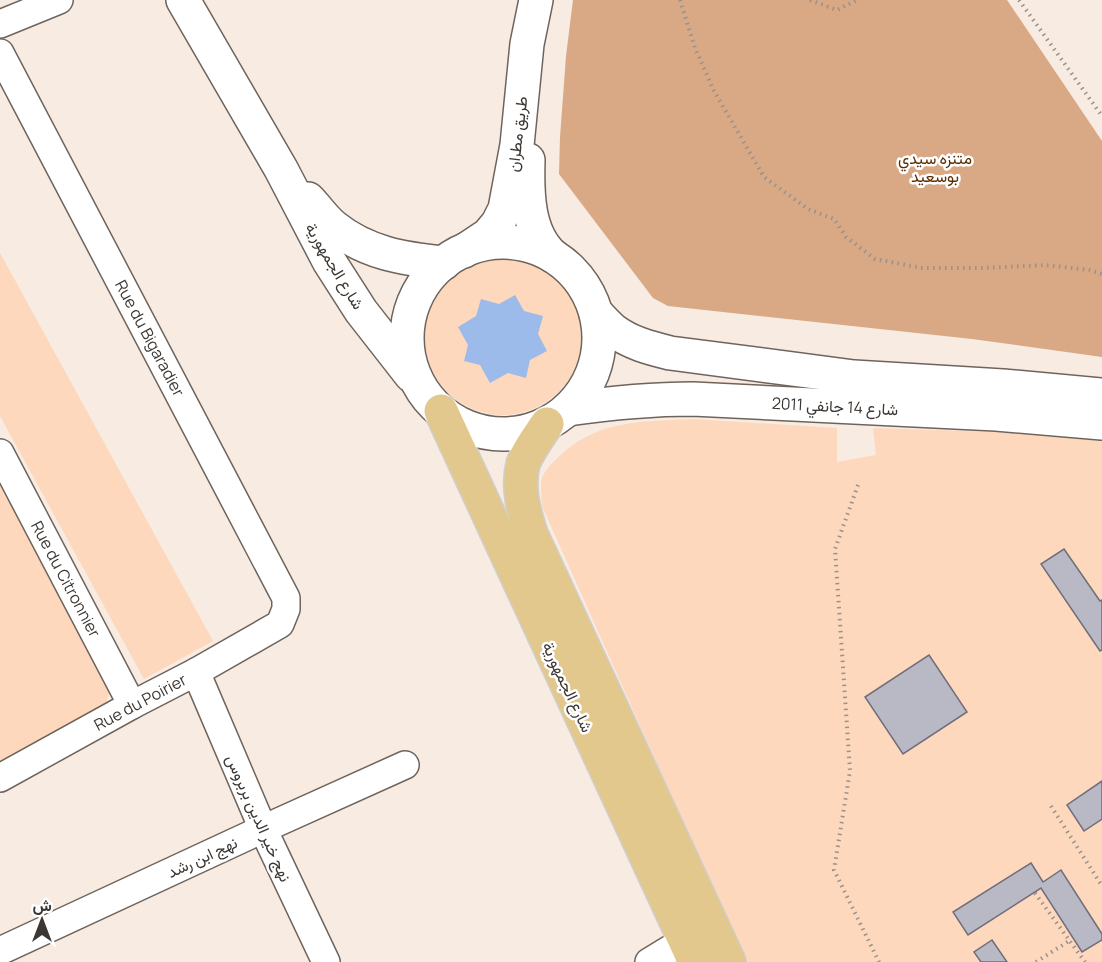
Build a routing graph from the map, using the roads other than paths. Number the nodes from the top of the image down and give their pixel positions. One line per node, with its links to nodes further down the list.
1 (59, 0): 5 (street)
2 (183, 0): 7 (main road, شارع الجمهورية)
3 (536, 0): 9 (main road, طريق مطران)
4 (548, 0): 8 (main road, طريق مطران)
5 (0, 24)
6 (0, 54): 17 (street, Rue du Bigaradier)
7 (281, 169): 9 (main road, شارع الجمهورية); 11 (main road, شارع الجمهورية)
8 (553, 256): 9 (main road); 10 (main road)
9 (454, 257): 11 (main road)
10 (596, 313): 12 (main road, شارع 14 جانفي 2011); 14 (main road)
11 (420, 386): 13 (main road)
12 (1102, 395)
13 (441, 411): 14 (main road); 24 (highway, شارع الجمهورية)
14 (558, 416): 15 (main road, شارع 14 جانفي 2011); 27 (highway, شارع الجمهورية)
15 (1102, 423)
16 (0, 453): 19 (street, Rue du Citronnier)
17 (280, 624): 18 (street, Rue du Poirier)
18 (196, 672): 19 (street, Rue du Poirier); 22 (street, نهج خير الدين بربروس)
19 (132, 705): 21 (street, Rue du Poirier)
20 (405, 765): 22 (street, نهج ابن رشد)
21 (0, 778)
22 (263, 829): 23 (street, نهج ابن رشد); 25 (street, نهج خير الدين بربروس)
23 (0, 951)
24 (690, 951): 26 (street)
25 (326, 962)
26 (649, 962)
27 (729, 962)

